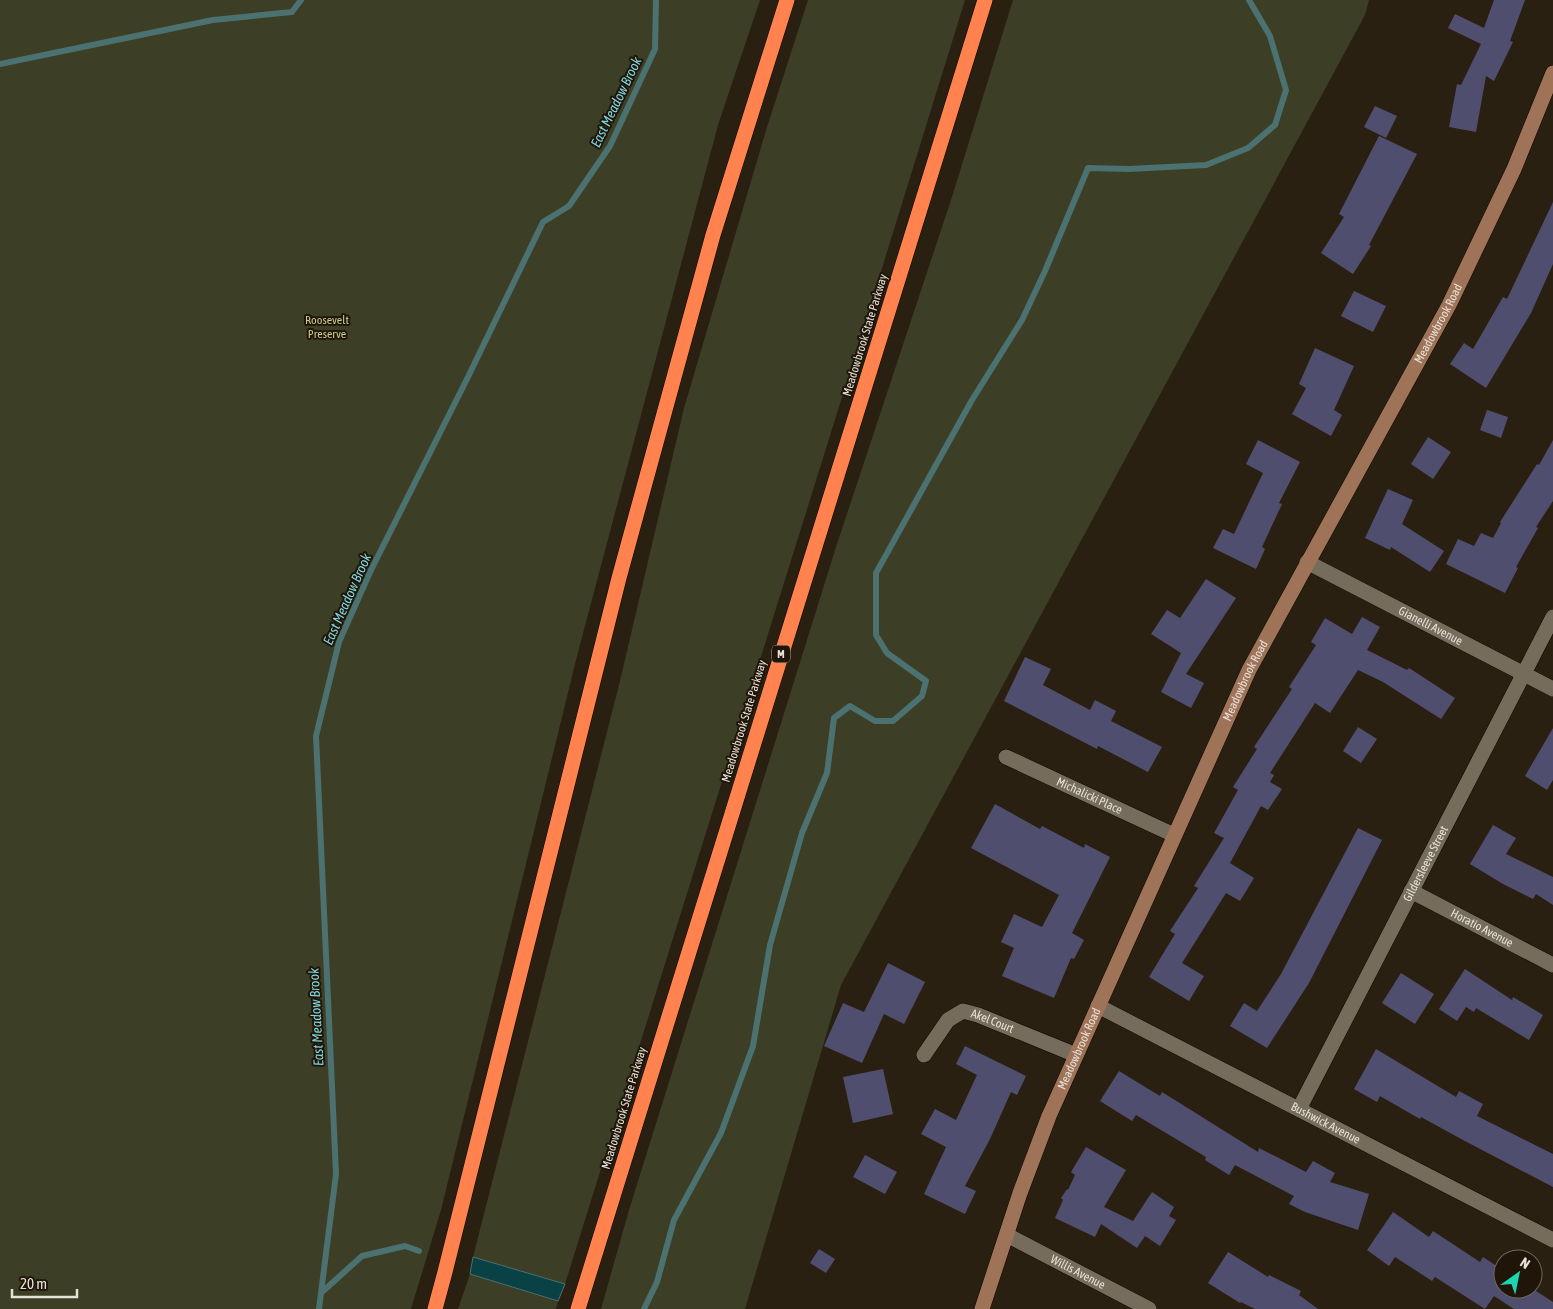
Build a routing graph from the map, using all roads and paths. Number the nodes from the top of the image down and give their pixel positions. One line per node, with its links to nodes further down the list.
1 (787, 0): 18 (highway)
2 (985, 0): 19 (highway, Meadowbrook State Parkway / M)
3 (1553, 73): 4 (street, Meadowbrook Road)
4 (1308, 562): 6 (street, Gianelli Avenue); 9 (street, Meadowbrook Road)
5 (1553, 617): 6 (street, Gildersleeve Street)
6 (1524, 674): 7 (street, Gianelli Avenue); 10 (street, Gildersleeve Street)
7 (1553, 689)
8 (1006, 757): 9 (street, Michalicki Place)
9 (1174, 835): 12 (street, Meadowbrook Road)
10 (1411, 891): 11 (street, Horatio Avenue); 15 (street, Gildersleeve Street)
11 (1553, 964)
12 (1098, 1006): 14 (street, Meadowbrook Road); 15 (street, Bushwick Avenue)
13 (924, 1055): 14 (street, Akel Court)
14 (1076, 1055): 16 (street, Meadowbrook Road)
15 (1299, 1109): 17 (street, Bushwick Avenue)
16 (1007, 1236): 20 (street, Meadowbrook Road); 21 (street, Willis Avenue)
17 (1553, 1240)
18 (435, 1309)
19 (578, 1309)
20 (982, 1309)
21 (1149, 1309)

